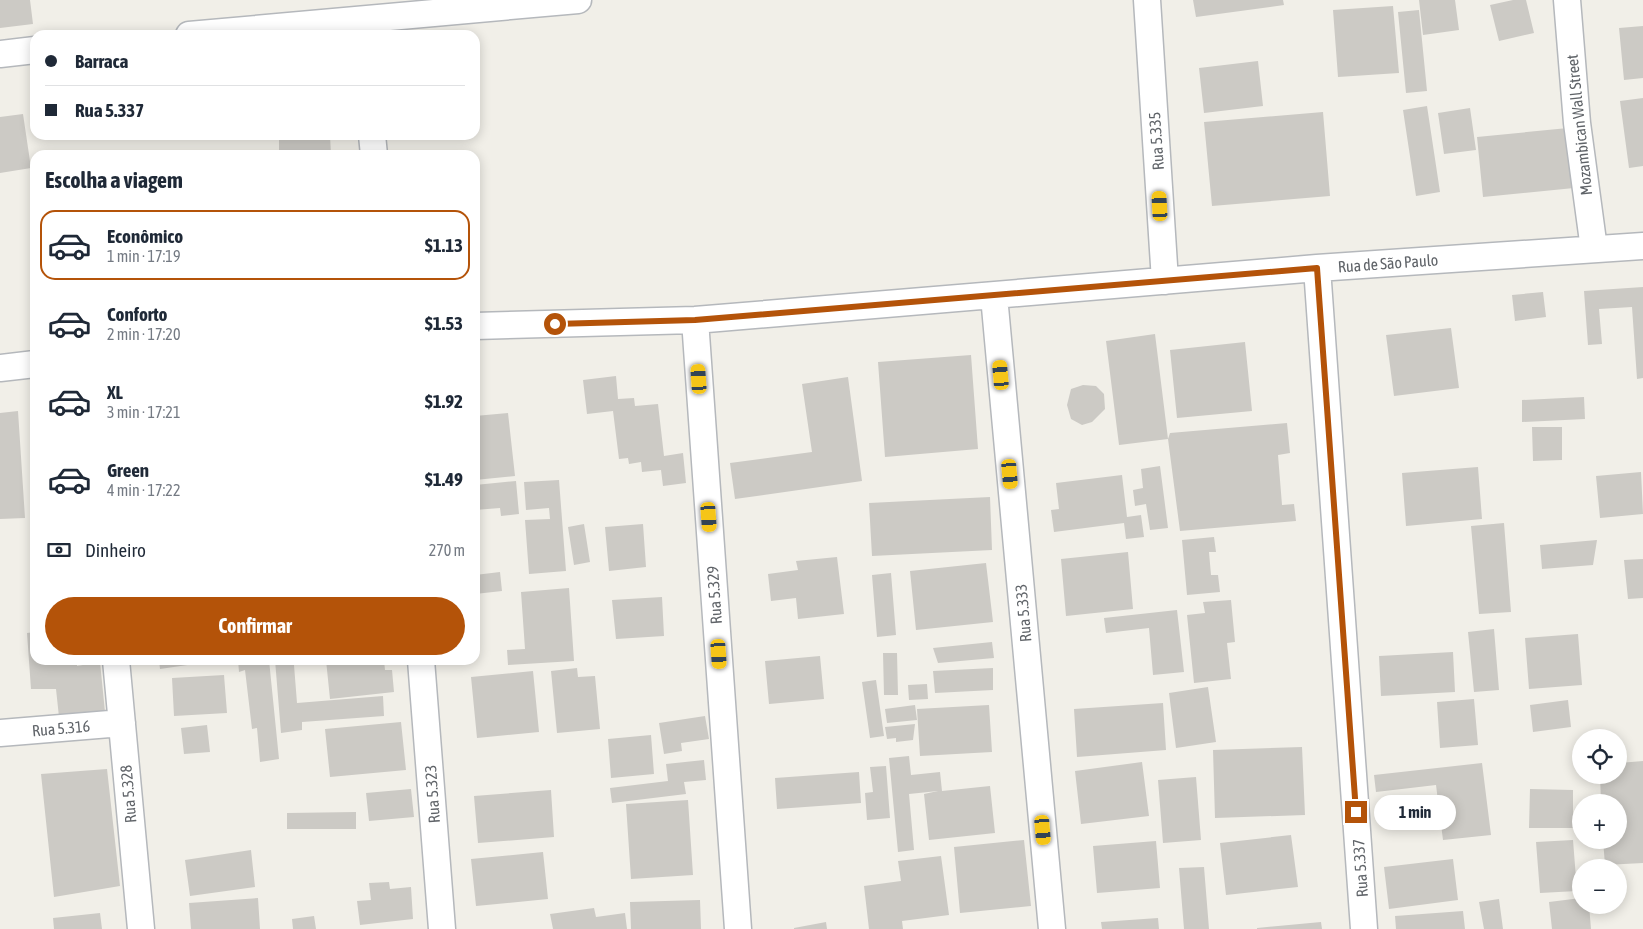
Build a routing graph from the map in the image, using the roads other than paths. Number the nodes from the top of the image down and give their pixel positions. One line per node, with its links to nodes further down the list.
1 (578, 0): 4 (street)
2 (1147, 0): 11 (street, Rua 5.335)
3 (1567, 0): 9 (street, Mozambican Wall Street)
4 (357, 18): 5 (street)
5 (239, 30)
6 (30, 51): 7 (street)
7 (0, 54)
8 (1643, 246): 9 (street, Rua de São Paulo)
9 (1594, 249): 10 (street, Rua de São Paulo)
10 (1317, 268): 11 (street, Rua de São Paulo); 25 (street, Rua 5.337)
11 (1165, 281): 12 (street, Rua de São Paulo)
12 (994, 296): 13 (street, Rua de São Paulo); 24 (street, Rua 5.333)
13 (695, 320): 14 (street, Rua de São Paulo); 23 (street, Rua 5.329)
14 (480, 326)
15 (30, 365): 16 (street)
16 (0, 368)
17 (116, 665): 19 (street, Rua 5.328)
18 (421, 665): 22 (street, Rua 5.323)
19 (122, 723): 20 (street, Rua 5.316); 21 (street, Rua 5.328)
20 (0, 733)
21 (141, 929)
22 (442, 929)
23 (738, 929)
24 (1052, 929)
25 (1364, 929)

